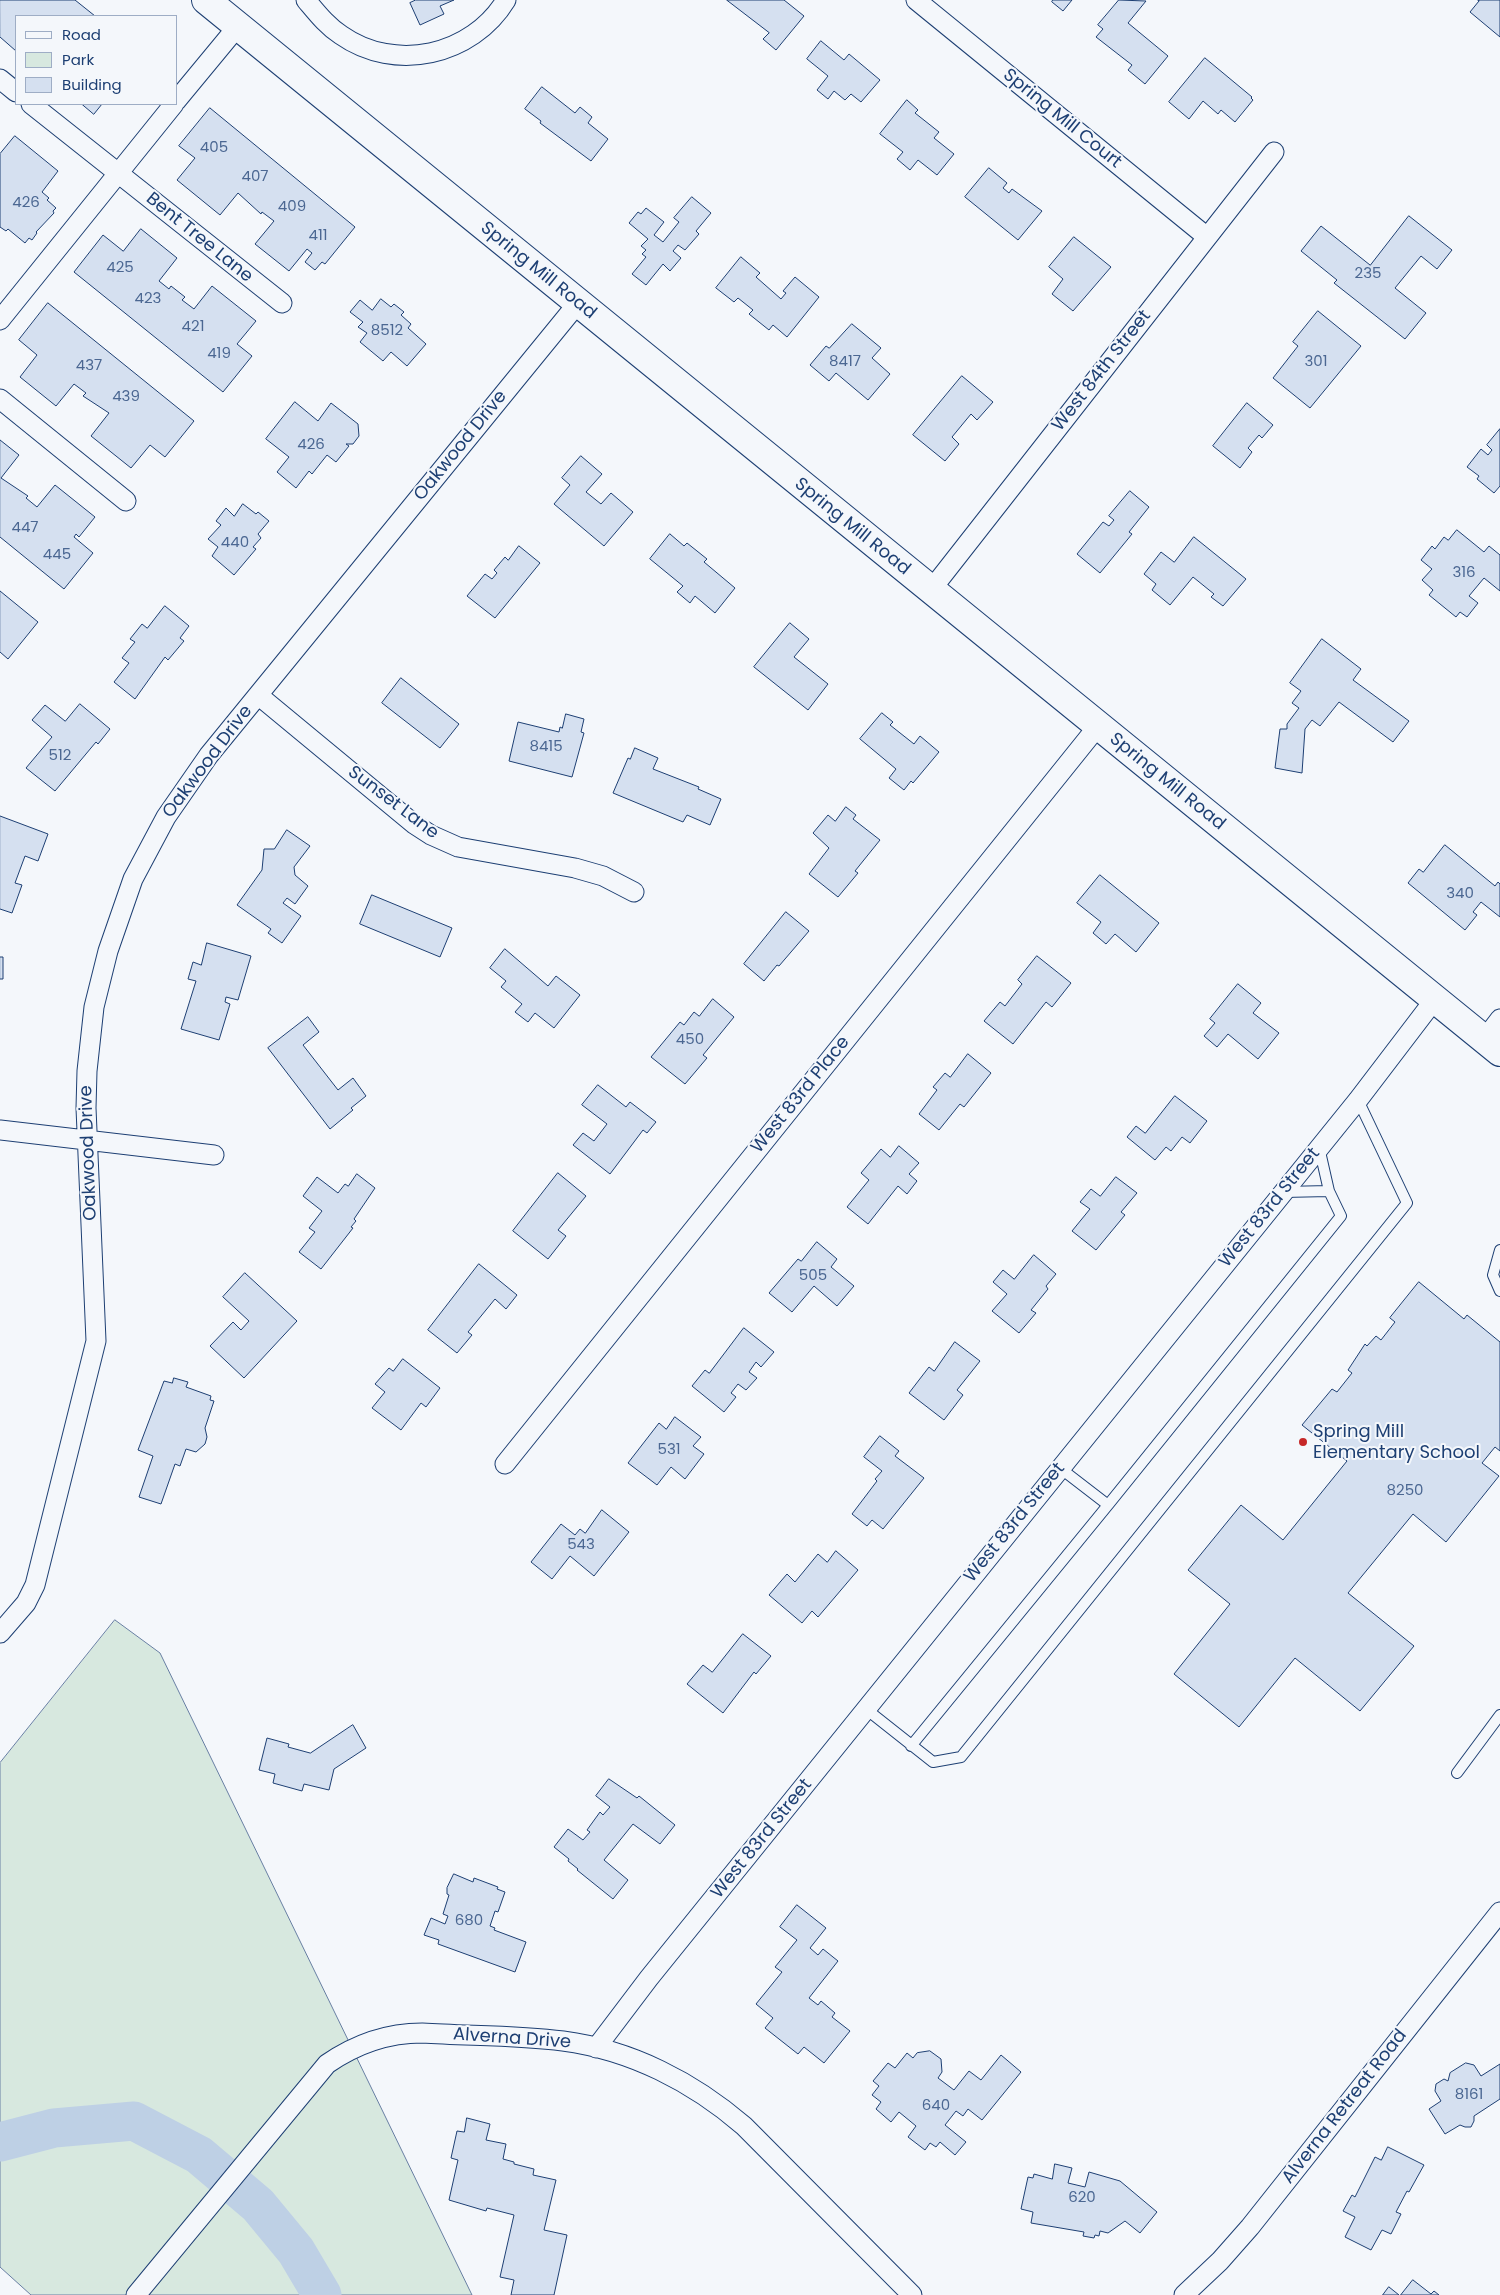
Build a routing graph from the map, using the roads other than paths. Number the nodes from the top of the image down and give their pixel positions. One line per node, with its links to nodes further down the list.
1 (206, 0): 5 (street, Spring Mill Road)
2 (306, 0): 3 (street)
3 (506, 0)
4 (916, 0): 13 (street, Spring Mill Court)
5 (238, 26): 8 (street); 14 (street, Spring Mill Road)
6 (0, 80): 7 (street)
7 (15, 91)
8 (178, 99)
9 (32, 105): 12 (street, Bent Tree Lane)
10 (173, 105): 12 (street)
11 (1274, 152): 13 (street, West 84th Street)
12 (117, 172): 15 (street, Bent Tree Lane); 16 (street)
13 (1207, 238): 19 (street, West 84th Street)
14 (578, 303): 19 (street, Spring Mill Road); 20 (street, Oakwood Drive)
15 (282, 304)
16 (0, 320)
17 (0, 399): 18 (street)
18 (126, 501)
19 (931, 590): 21 (street, Spring Mill Road)
20 (258, 695): 22 (street, Sunset Lane); 27 (street, Oakwood Drive)
21 (1098, 726): 23 (street, Spring Mill Road); 34 (street, West 83rd Place)
22 (634, 892)
23 (1435, 999): 24 (street, Spring Mill Road); 25 (street, West 83rd Street)
24 (1495, 1037)
25 (1358, 1100): 28 (street, West 83rd Street); 40 (lane)
26 (0, 1130): 27 (street)
27 (87, 1140): 29 (street); 37 (street, Oakwood Drive)
28 (1319, 1148): 30 (lane); 31 (street, West 83rd Street)
29 (214, 1155)
30 (1329, 1191): 31 (lane); 36 (lane)
31 (1283, 1192): 35 (street, West 83rd Street)
32 (1500, 1250): 33 (lane)
33 (1500, 1291)
34 (505, 1464)
35 (1060, 1468): 36 (lane); 38 (street, West 83rd Street)
36 (1108, 1505): 40 (lane)
37 (0, 1633)
38 (866, 1709): 40 (lane); 43 (street, West 83rd Street)
39 (1500, 1715): 41 (lane)
40 (911, 1746)
41 (1457, 1773)
42 (1500, 1912): 46 (street, Alverna Retreat Road)
43 (596, 2048): 44 (street, Alverna Drive); 45 (street, Alverna Drive)
44 (141, 2290)
45 (912, 2295)
46 (1184, 2295)

